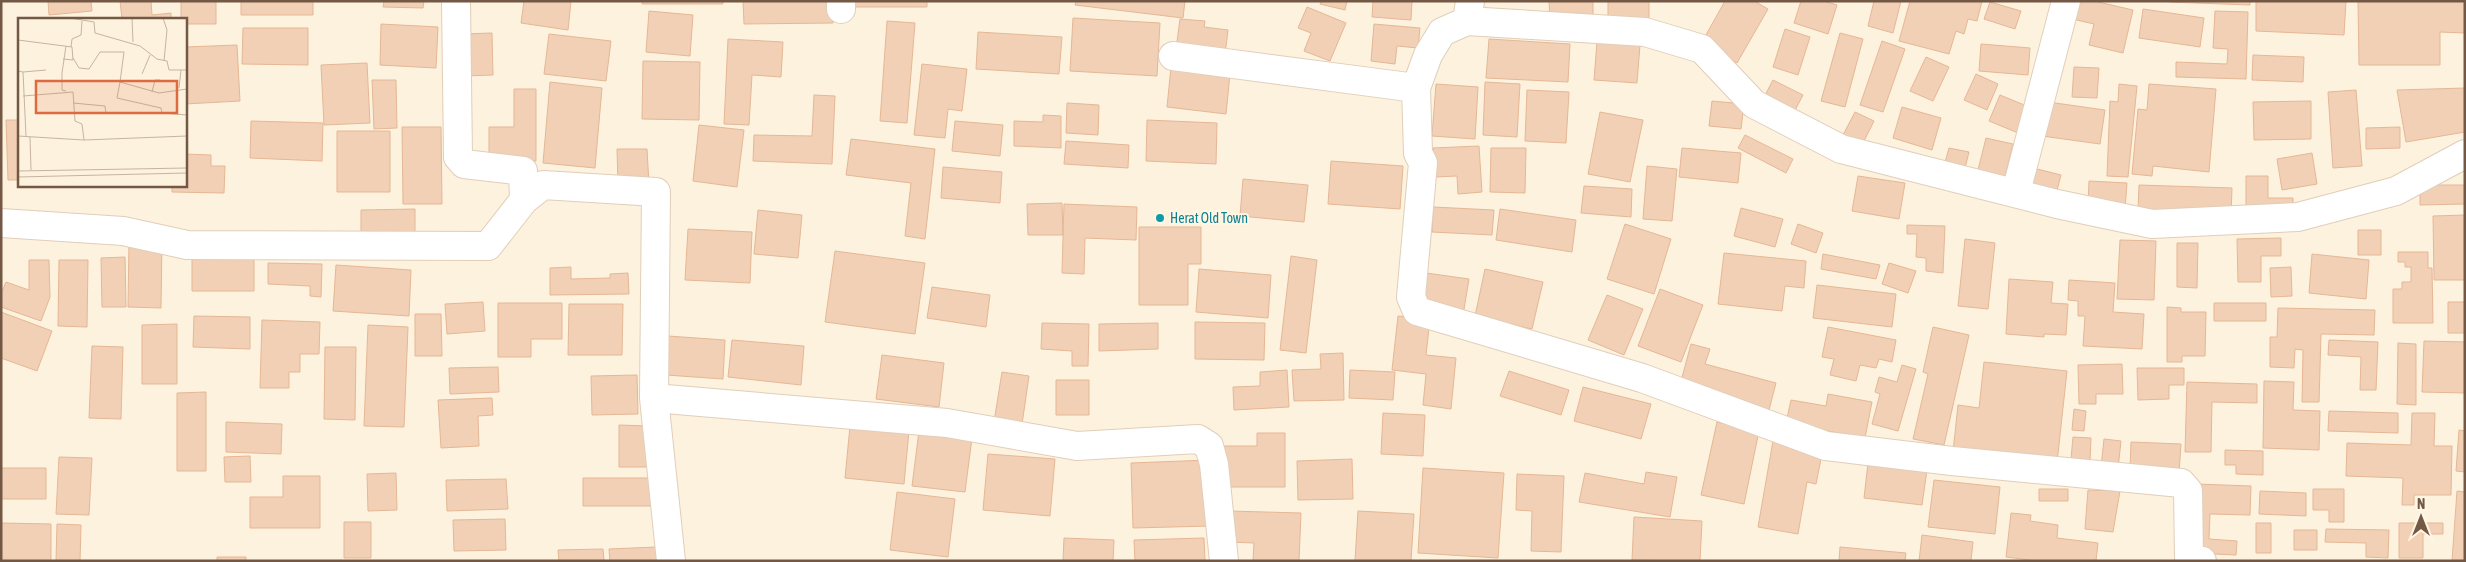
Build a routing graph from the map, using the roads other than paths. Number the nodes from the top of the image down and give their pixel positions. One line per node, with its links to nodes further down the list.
1 (456, 1): 8 (street)
2 (2066, 1): 7 (street)
3 (1468, 11): 5 (street); 7 (street)
4 (1173, 56): 5 (street)
5 (1416, 88): 13 (street)
6 (2465, 154): 7 (street)
7 (2016, 192)
8 (524, 200): 9 (street); 10 (street)
9 (1, 224)
10 (654, 398): 11 (street); 12 (street)
11 (671, 561)
12 (1224, 561)
13 (2202, 561)

